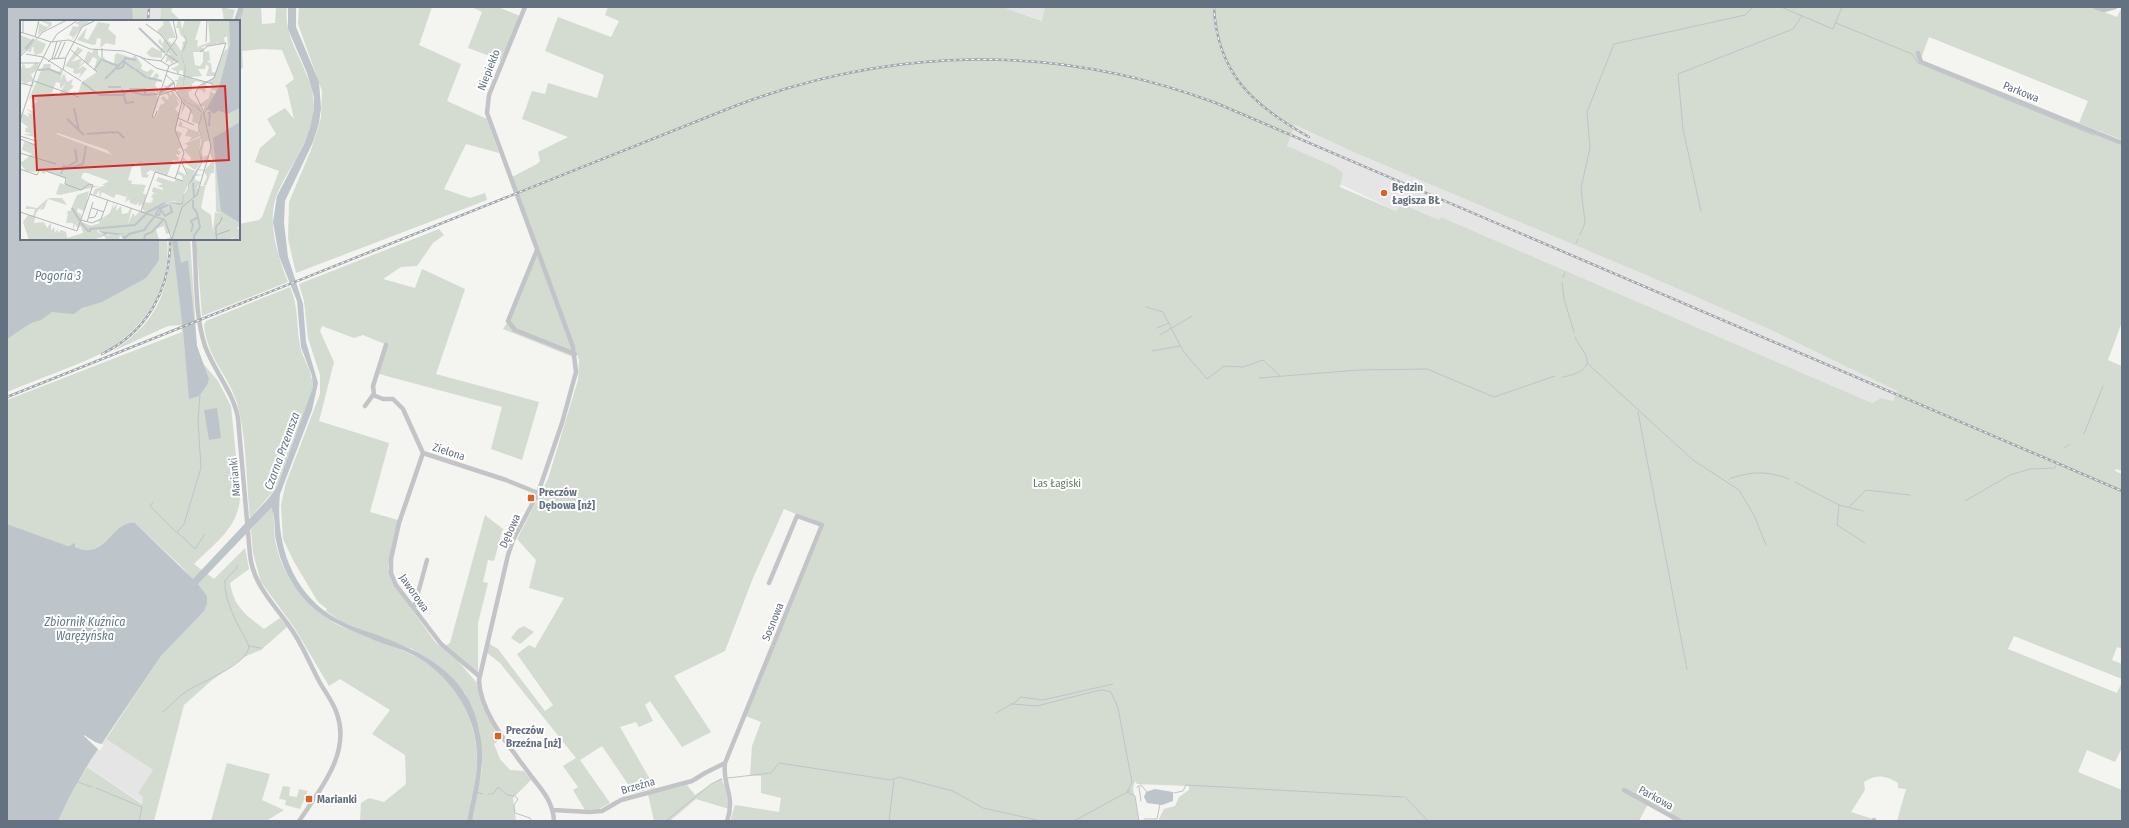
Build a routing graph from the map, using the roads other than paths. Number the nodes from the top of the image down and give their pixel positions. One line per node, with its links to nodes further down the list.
1 (241, 7): 7 (street)
2 (520, 7): 6 (street)
3 (525, 7): 6 (street, Niepiekło)
4 (2095, 7): 5 (street)
5 (2115, 7)
6 (521, 16): 10 (street, Niepiekło)
7 (236, 20)
8 (1918, 54): 9 (street, Parkowa)
9 (2122, 143)
10 (505, 165): 12 (street, Dębowa)
11 (194, 240): 26 (street, Marianki)
12 (537, 250): 14 (street, Dębowa); 14 (street)
13 (386, 345): 15 (street)
14 (575, 354): 18 (street, Dębowa)
15 (374, 395): 16 (street); 17 (street, Zielona)
16 (365, 406)
17 (423, 453): 18 (street, Zielona); 21 (street, Jaworowa)
18 (538, 492): 22 (street, Dębowa)
19 (427, 560): 21 (street)
20 (769, 583): 23 (street, Sosnowa)
21 (414, 608): 22 (street, Jaworowa)
22 (479, 676): 25 (street, Dębowa)
23 (725, 763): 25 (street, Brzeźna); 28 (street, Sosnowa)
24 (1624, 790): 29 (street, Parkowa)
25 (553, 810): 27 (street, Dębowa)
26 (299, 821)
27 (554, 821)
28 (727, 821)
29 (1680, 821)

